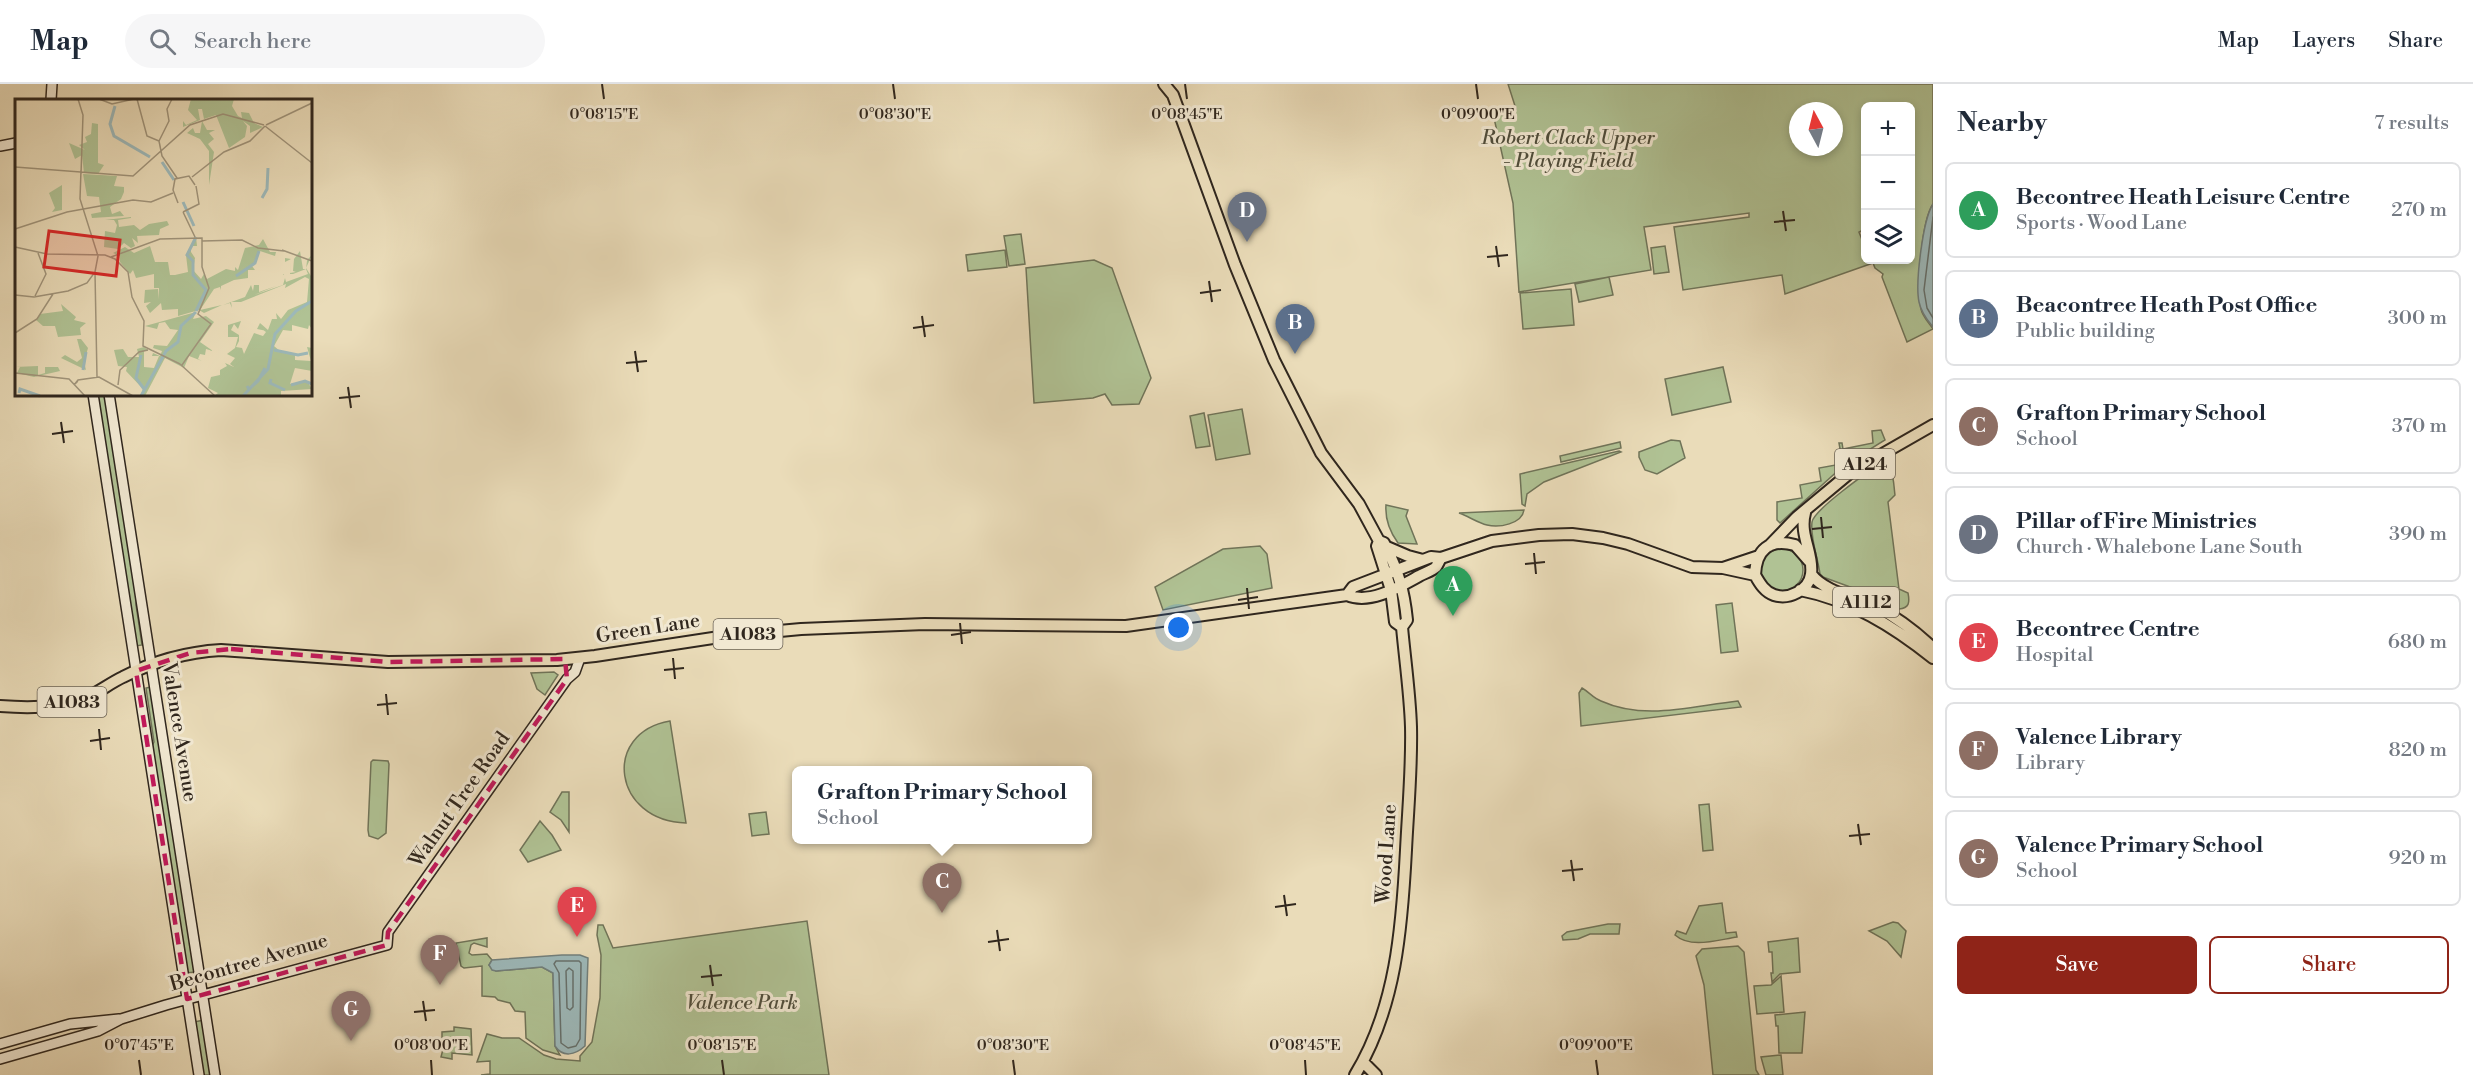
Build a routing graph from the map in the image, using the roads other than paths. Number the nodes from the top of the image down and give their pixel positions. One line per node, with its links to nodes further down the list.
1 (52, 84): 4 (street)
2 (1164, 84): 3 (main road)
3 (1174, 90): 11 (main road)
4 (52, 98)
5 (15, 143): 6 (street)
6 (0, 146)
7 (93, 396): 31 (street, Valence Avenue)
8 (109, 396): 30 (street, Valence Avenue)
9 (1933, 425): 10 (main road, A124)
10 (1805, 513): 12 (main road, A124); 16 (main road)
11 (1383, 544): 15 (main road); 18 (main road)
12 (1769, 546): 13 (main road, A124); 16 (main road)
13 (1759, 556): 17 (main road, A124); 20 (main road)
14 (1441, 558): 15 (main road, A124); 17 (main road, A124); 21 (main road, A124)
15 (1423, 560): 18 (main road, A124)
16 (1809, 561): 19 (main road)
17 (1722, 568): 20 (main road, A124)
18 (1392, 573): 21 (main road, Wood Lane); 22 (main road, Wood Lane); 24 (main road, Green Lane / A1083)
19 (1811, 574): 23 (main road); 26 (main road, A1112)
20 (1755, 576): 23 (main road, A124)
21 (1403, 584): 22 (main road, Green Lane); 25 (main road, Wood Lane)
22 (1391, 590): 24 (main road, Green Lane / A1083); 25 (main road, Wood Lane)
23 (1800, 590): 28 (main road, A1112)
24 (1347, 594): 27 (main road, Green Lane / A1083)
25 (1402, 627): 42 (main road, Wood Lane)
26 (1933, 648)
27 (580, 658): 29 (main road, Green Lane / A1083); 32 (street, Walnut Tree Road)
28 (1933, 658)
29 (565, 659): 30 (main road, Green Lane / A1083); 32 (street)
30 (150, 665): 31 (main road, Green Lane / A1083); 35 (street, Valence Avenue)
31 (136, 671): 33 (main road, Green Lane / A1083); 36 (street, Valence Avenue)
32 (567, 679): 34 (street, Walnut Tree Road)
33 (0, 706)
34 (387, 945): 35 (street, Becontree Avenue)
35 (202, 995): 36 (street, Becontree Avenue); 44 (street, Valence Avenue)
36 (187, 999): 37 (street, Becontree Avenue); 43 (street, Valence Avenue)
37 (121, 1019): 38 (street, Becontree Avenue); 40 (street, Becontree Avenue)
38 (48, 1030): 39 (street, Becontree Avenue); 40 (street)
39 (0, 1044)
40 (53, 1044): 41 (street, Becontree Avenue)
41 (0, 1059)
42 (1363, 1062): 45 (main road, Wood Lane); 46 (main road)
43 (199, 1075)
44 (215, 1075)
45 (1355, 1075)
46 (1376, 1075)

